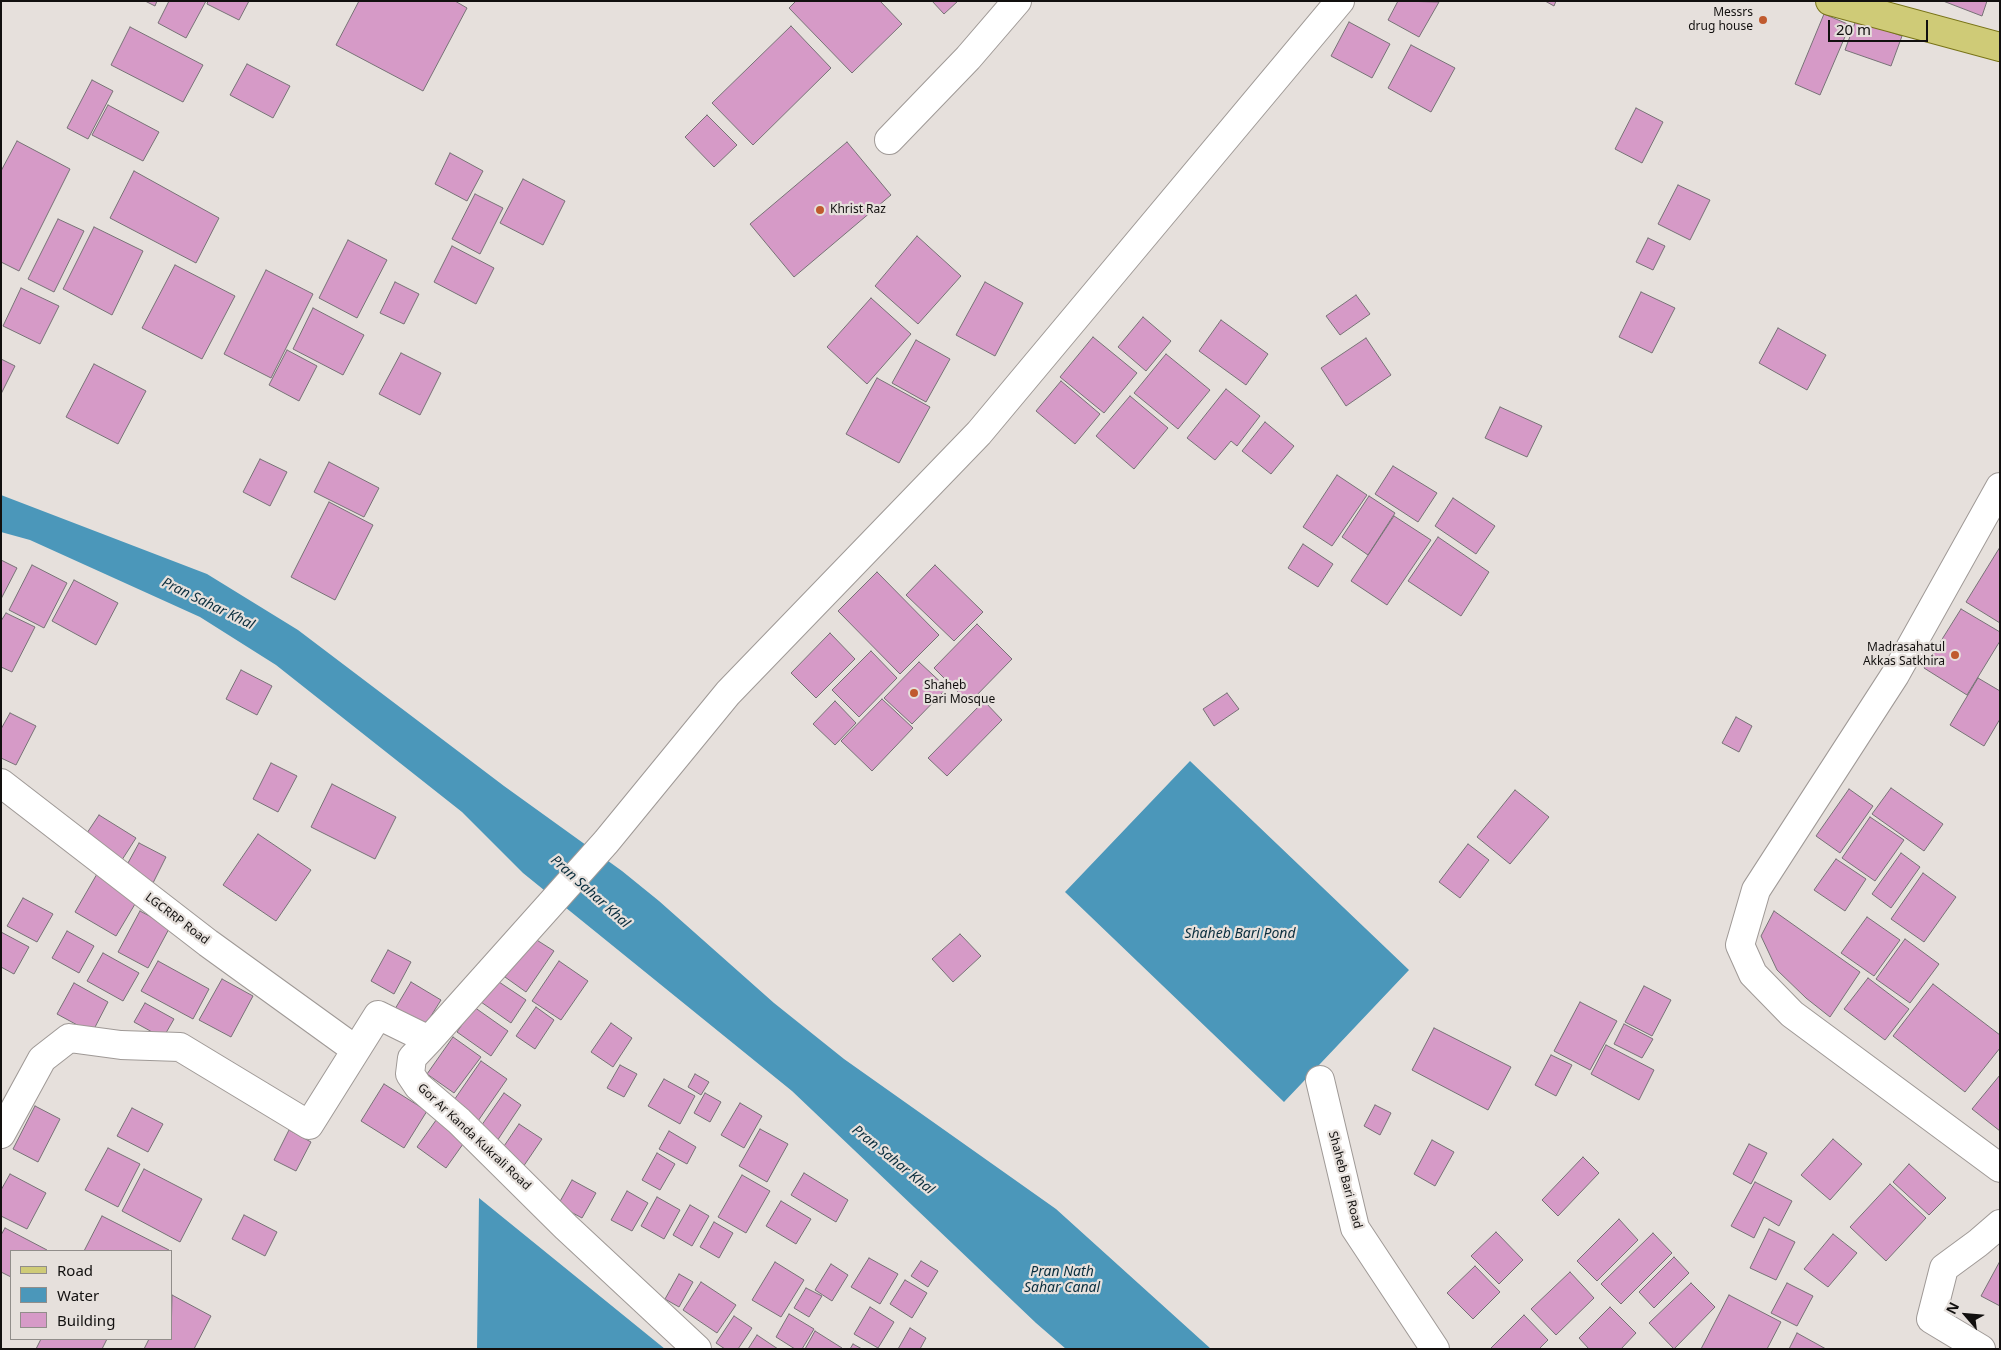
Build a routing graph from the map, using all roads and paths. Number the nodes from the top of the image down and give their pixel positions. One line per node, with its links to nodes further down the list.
1 (1017, 1): 5 (street)
2 (1340, 1): 8 (street, Gor Ar Kanda Kukrali Road)
3 (1830, 1): 4 (main road)
4 (2000, 47)
5 (889, 140)
6 (2000, 487): 12 (street)
7 (1, 783): 9 (street, LGCRRP Road)
8 (429, 1040): 9 (street); 14 (street, Gor Ar Kanda Kukrali Road)
9 (356, 1050): 11 (street)
10 (1320, 1080): 15 (street, Shaheb Bari Road)
11 (1, 1134)
12 (2000, 1168)
13 (2000, 1224): 16 (street)
14 (697, 1349)
15 (1435, 1349)
16 (1981, 1349)

